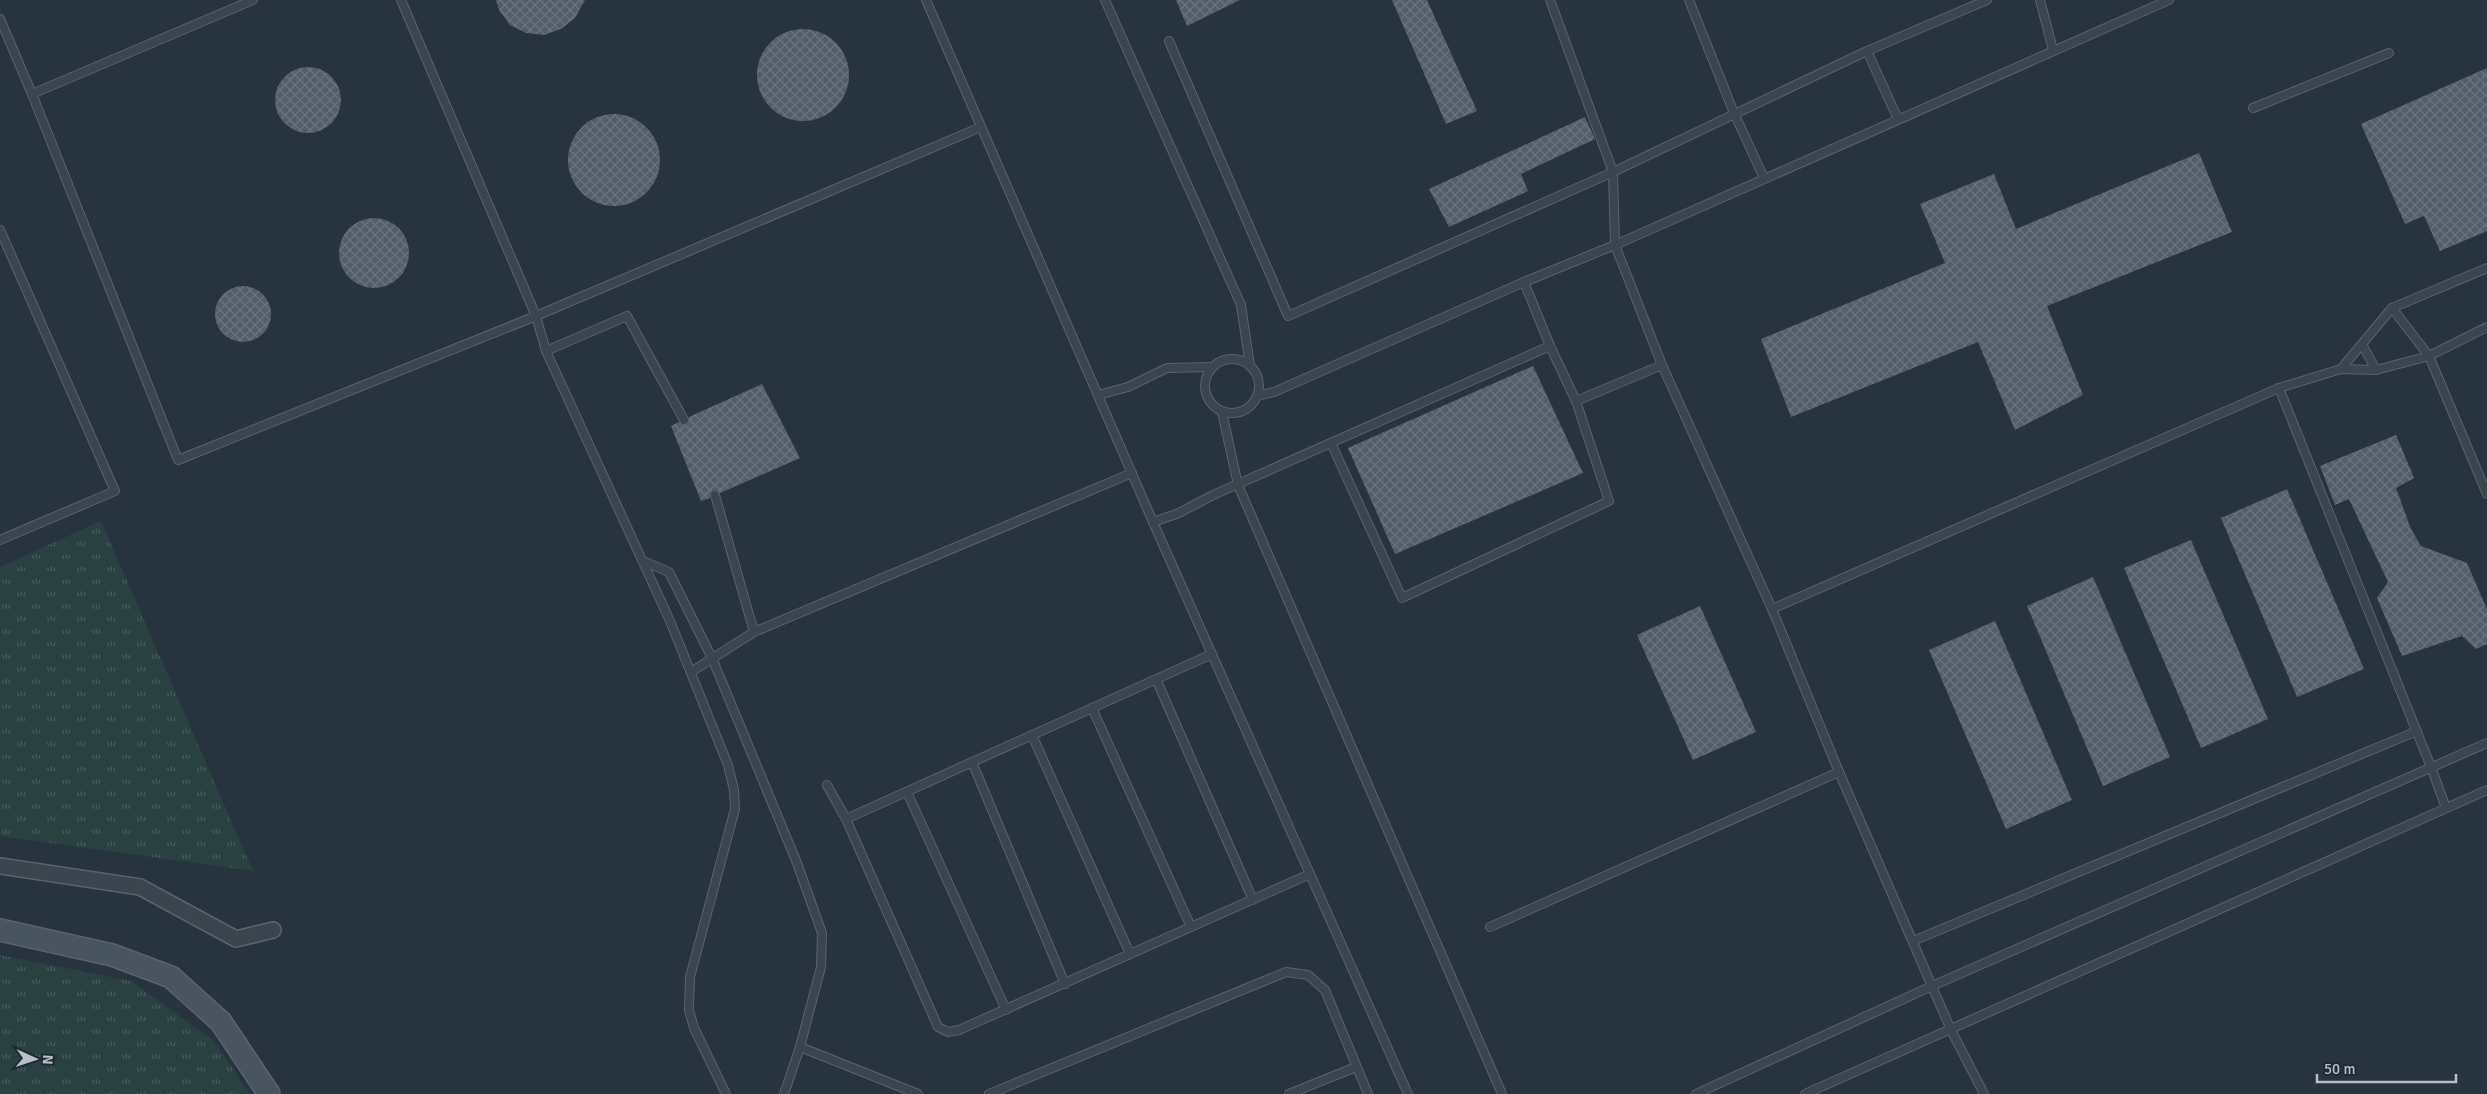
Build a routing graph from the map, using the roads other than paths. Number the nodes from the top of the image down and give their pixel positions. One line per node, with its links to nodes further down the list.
1 (253, 0): 15 (lane)
2 (401, 0): 27 (lane)
3 (926, 0): 19 (lane)
4 (1105, 0): 34 (lane)
5 (1550, 0): 20 (lane)
6 (1689, 0): 17 (lane)
7 (1986, 0): 13 (lane)
8 (2040, 0): 12 (lane)
9 (2169, 0): 12 (lane)
10 (0, 19): 15 (lane)
11 (1169, 41): 20 (lane)
12 (2053, 50): 18 (lane)
13 (1866, 51): 17 (lane); 18 (lane)
14 (2388, 53): 16 (lane)
15 (32, 94): 27 (lane)
16 (2254, 108)
17 (1734, 113): 20 (lane); 21 (lane)
18 (1898, 119): 21 (lane)
19 (981, 127): 27 (lane); 39 (lane)
20 (1613, 172): 23 (lane)
21 (1764, 178): 23 (lane)
22 (0, 230): 50 (lane)
23 (1615, 245): 25 (lane); 33 (lane)
24 (2487, 268): 26 (lane)
25 (1524, 282): 30 (lane); 40 (lane)
26 (2392, 308): 29 (lane); 32 (lane)
27 (536, 316): 31 (lane)
28 (2487, 327): 32 (lane)
29 (2362, 344): 36 (lane); 37 (lane)
30 (1550, 346): 41 (lane); 44 (lane)
31 (546, 351): 43 (lane); 51 (lane)
32 (2429, 356): 37 (lane); 47 (lane)
33 (1662, 365): 41 (lane); 52 (lane)
34 (1250, 366): 35 (lane); 40 (lane)
35 (1212, 367): 39 (lane); 42 (lane)
36 (2341, 369): 37 (lane); 38 (lane)
37 (2376, 370)
38 (2279, 388): 52 (lane); 59 (lane)
39 (1098, 395): 45 (lane)
40 (1257, 396): 42 (lane)
41 (1576, 401): 44 (lane)
42 (1222, 412): 46 (lane)
43 (684, 420)
44 (1331, 443): 46 (lane)
45 (1132, 473): 49 (lane); 53 (lane)
46 (1238, 485): 49 (lane); 93 (lane)
47 (2487, 494)
48 (715, 495): 53 (lane)
49 (1153, 522): 54 (lane)
50 (0, 540)
51 (643, 561): 55 (lane); 56 (lane)
52 (1772, 609): 64 (lane)
53 (754, 632): 55 (lane)
54 (1212, 654): 57 (lane); 71 (lane)
55 (712, 658): 56 (lane); 83 (lane)
56 (691, 672): 86 (lane)
57 (1156, 679): 58 (lane); 72 (lane)
58 (1092, 708): 60 (lane); 73 (lane)
59 (2417, 731): 63 (lane); 77 (lane)
60 (1032, 735): 62 (lane); 78 (lane)
61 (2487, 743): 63 (lane)
62 (972, 762): 67 (lane); 79 (lane)
63 (2431, 767): 68 (lane); 80 (lane)
64 (1839, 772): 74 (lane); 77 (lane)
65 (827, 785): 69 (lane)
66 (2487, 790): 68 (lane)
67 (907, 792): 69 (lane); 81 (lane)
68 (2446, 808): 82 (lane)
69 (846, 820): 81 (lane)
70 (0, 866): 76 (street)
71 (1310, 874): 72 (lane); 92 (lane)
72 (1253, 900): 73 (lane)
73 (1191, 927): 78 (lane)
74 (1490, 927)
75 (0, 930): 85 (main road)
76 (273, 930)
77 (1913, 941): 80 (lane)
78 (1130, 954): 79 (lane)
79 (1065, 984): 81 (lane)
80 (1932, 986): 82 (lane); 94 (lane)
81 (1006, 1010)
82 (1951, 1030): 95 (lane); 96 (lane)
83 (800, 1047): 87 (lane); 88 (lane)
84 (1356, 1067): 89 (lane); 90 (lane); 91 (lane)
85 (269, 1094)
86 (726, 1094)
87 (784, 1094)
88 (918, 1094)
89 (989, 1094)
90 (1289, 1094)
91 (1368, 1094)
92 (1408, 1094)
93 (1502, 1094)
94 (1696, 1094)
95 (1805, 1094)
96 (1984, 1094)

